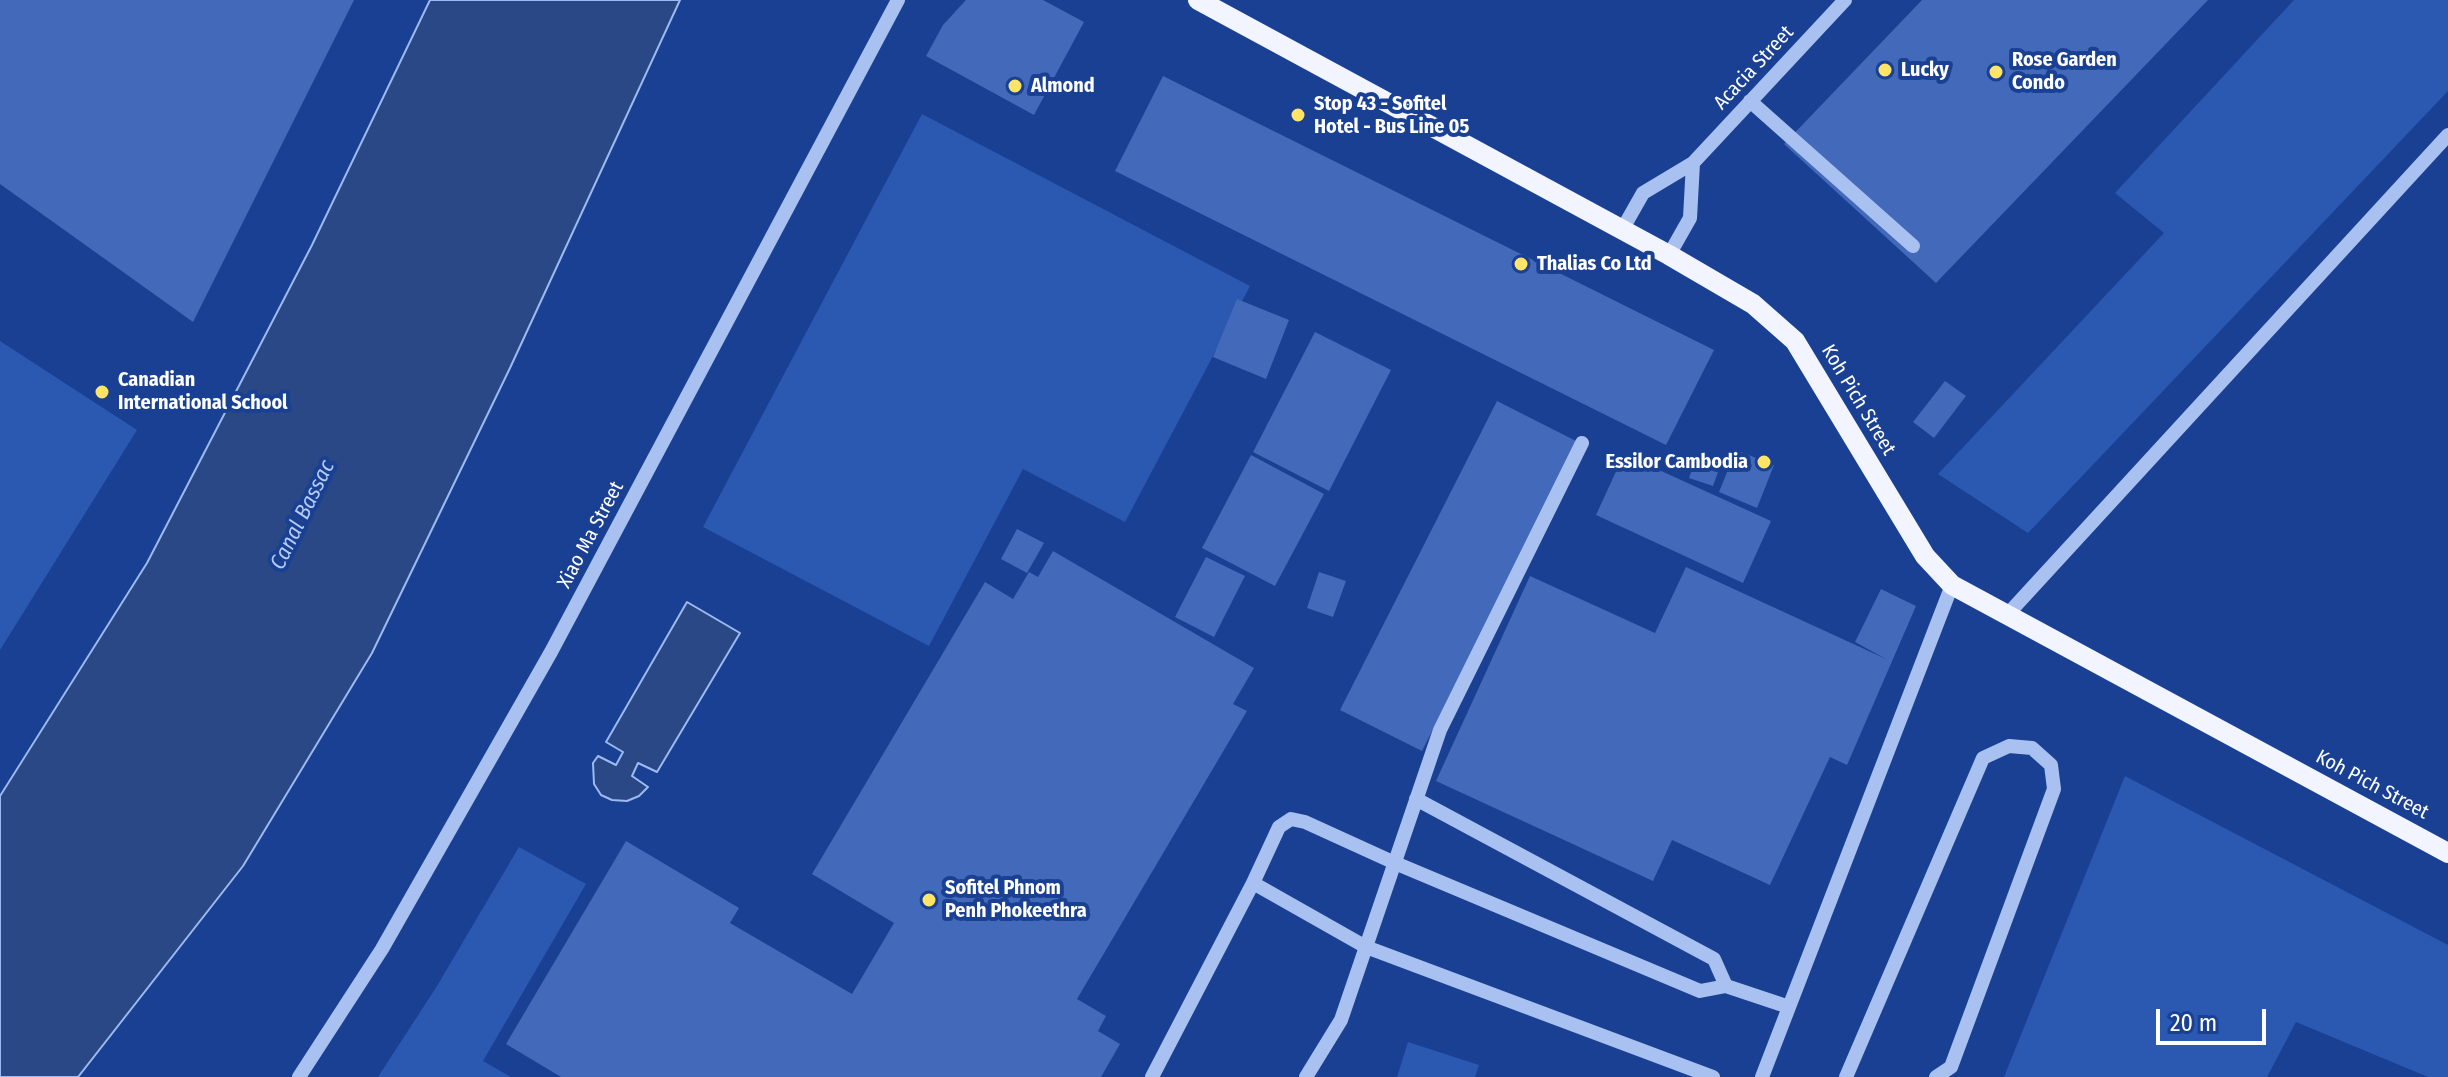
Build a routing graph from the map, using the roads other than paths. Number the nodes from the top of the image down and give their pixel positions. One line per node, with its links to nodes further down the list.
1 (898, 0): 20 (street, Xiao Ma Street)
2 (1198, 0): 7 (main road, Koh Pich Street)
3 (1845, 0): 4 (street, Acacia Street)
4 (1750, 101): 6 (street, Acacia Street); 8 (street)
5 (2448, 135): 12 (street)
6 (1693, 163): 7 (street, Acacia Street); 9 (street)
7 (1622, 230): 9 (main road, Koh Pich Street)
8 (1913, 246)
9 (1669, 255): 11 (main road, Koh Pich Street)
10 (1582, 443): 13 (street)
11 (1952, 585): 12 (main road, Koh Pich Street); 19 (street)
12 (2007, 615): 14 (main road, Koh Pich Street)
13 (1416, 799): 15 (street); 18 (street)
14 (2448, 853)
15 (1395, 863): 16 (street); 17 (street); 18 (street)
16 (1253, 883): 17 (street); 21 (street)
17 (1366, 947): 22 (street); 23 (street)
18 (1726, 986): 19 (street)
19 (1789, 1007): 24 (street)
20 (299, 1077)
21 (1152, 1077)
22 (1306, 1077)
23 (1713, 1077)
24 (1762, 1077)
25 (1846, 1077): 26 (street)
26 (1936, 1077)

